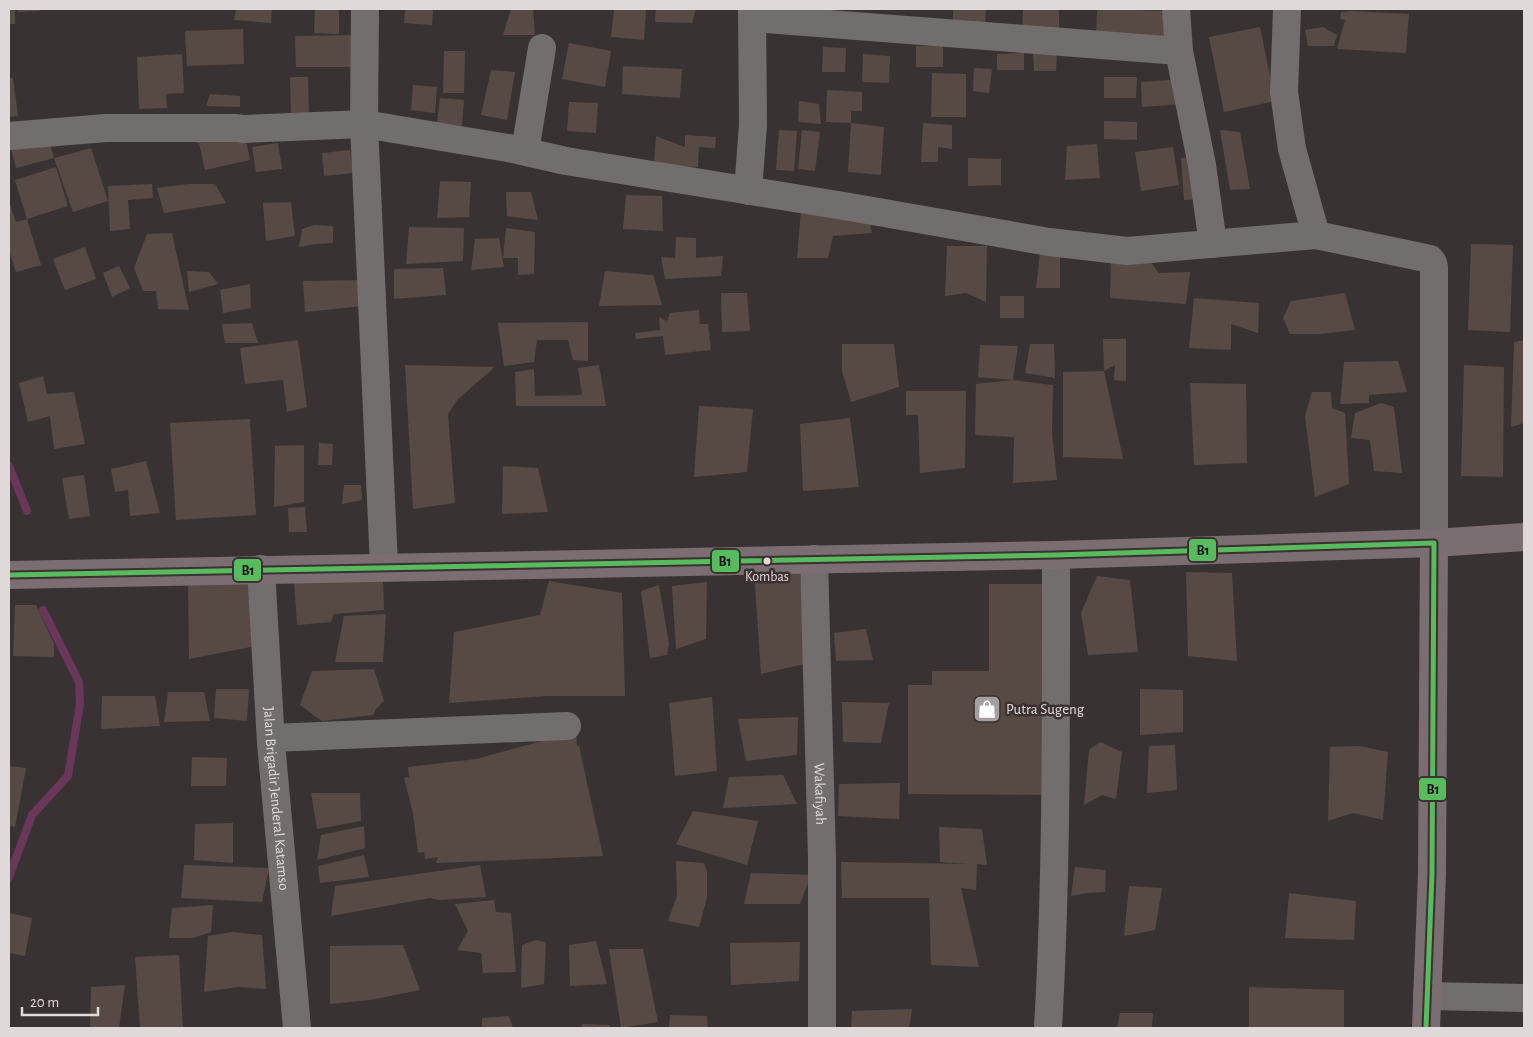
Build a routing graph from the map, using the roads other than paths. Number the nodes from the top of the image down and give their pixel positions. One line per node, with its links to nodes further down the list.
1 (365, 9): 7 (street)
2 (1176, 9): 6 (street)
3 (1287, 9): 11 (street)
4 (752, 13): 6 (street); 10 (street)
5 (542, 48): 9 (street)
6 (1179, 51): 12 (street)
7 (364, 124): 8 (street); 9 (street); 17 (street)
8 (9, 136)
9 (525, 152): 10 (street)
10 (748, 192): 12 (street)
11 (1316, 235): 12 (street); 14 (street)
12 (1213, 244)
13 (1524, 537): 14 (main road)
14 (1434, 543): 15 (main road); 22 (main road)
15 (1056, 555): 16 (main road); 26 (street)
16 (814, 559): 17 (main road); 25 (street, Wakafiyah)
17 (384, 566): 18 (main road)
18 (261, 569): 19 (main road); 21 (street, Jalan Brigadir Jenderal Katamso)
19 (9, 575)
20 (567, 726): 21 (street)
21 (271, 738): 24 (street, Jalan Brigadir Jenderal Katamso)
22 (1427, 996): 23 (street); 27 (main road)
23 (1524, 998)
24 (297, 1028)
25 (822, 1028)
26 (1048, 1028)
27 (1426, 1028)

